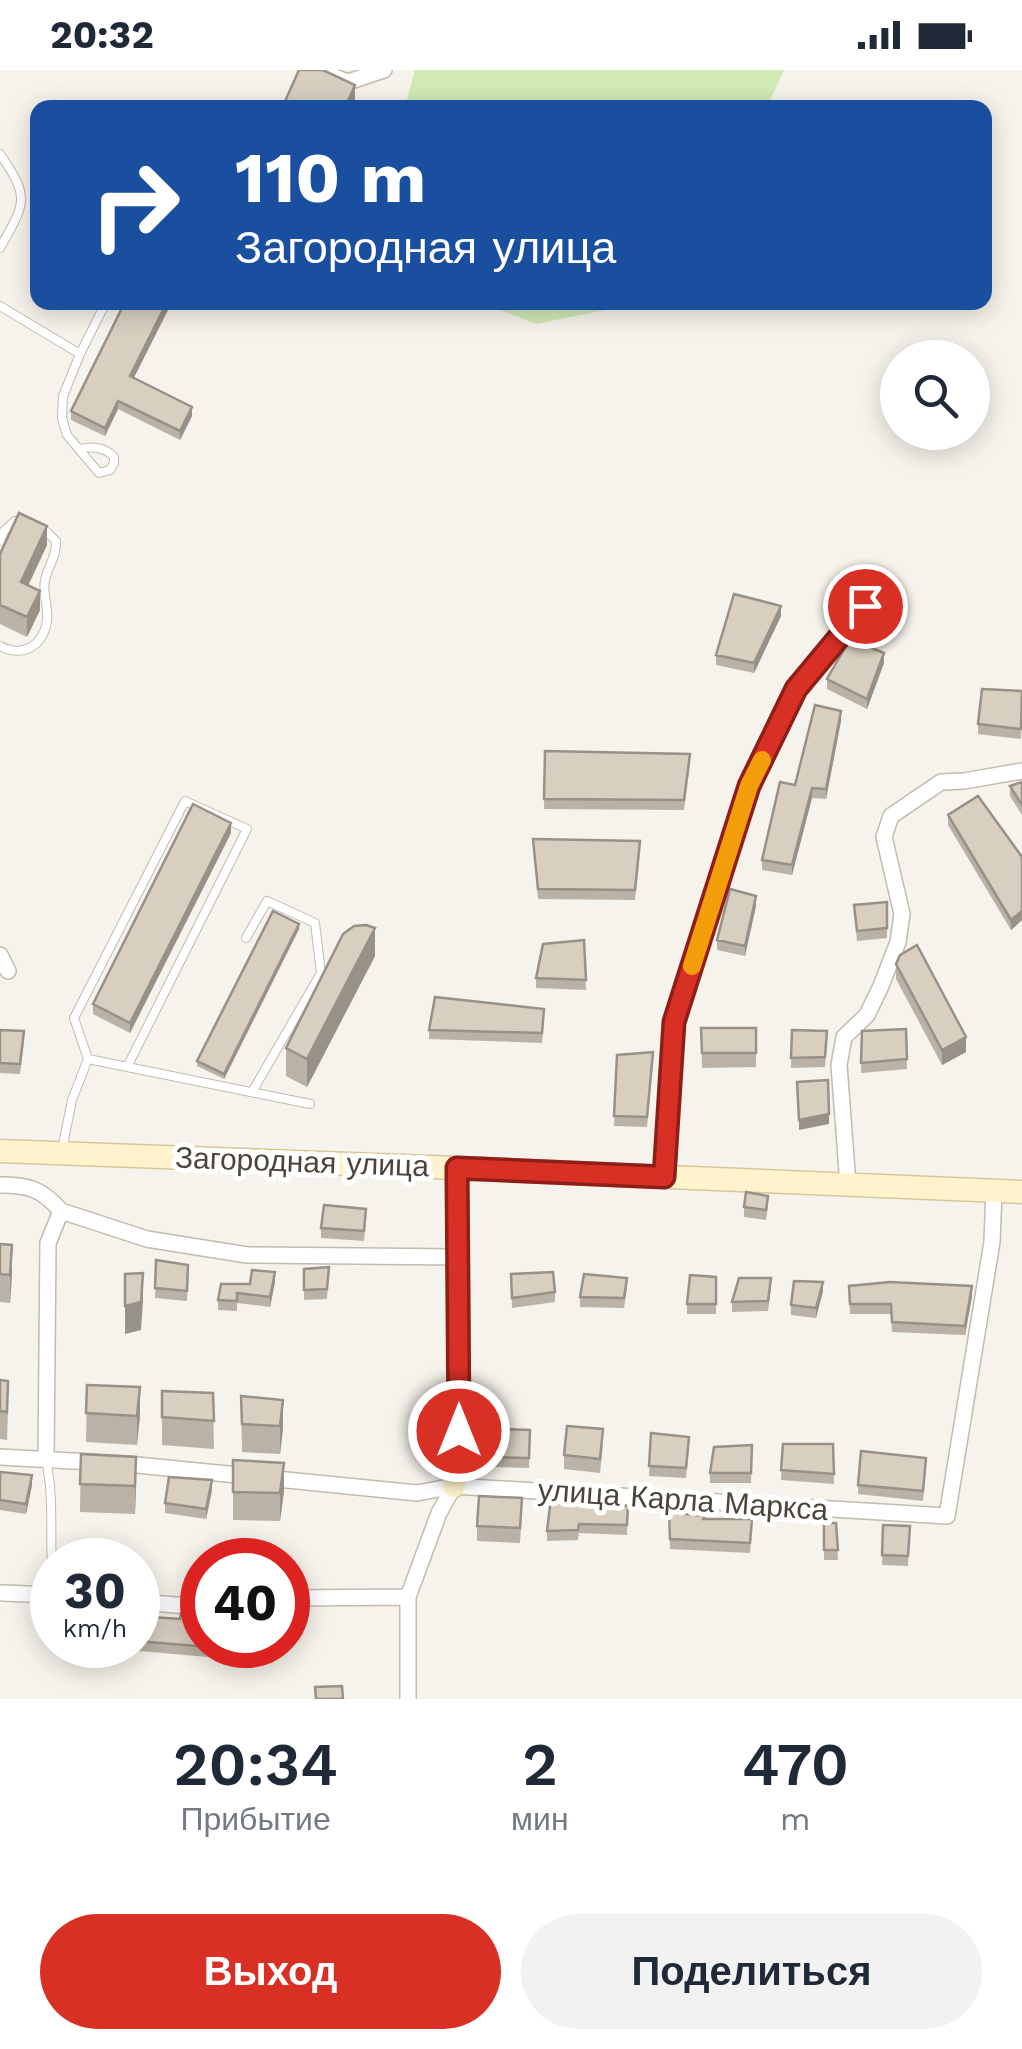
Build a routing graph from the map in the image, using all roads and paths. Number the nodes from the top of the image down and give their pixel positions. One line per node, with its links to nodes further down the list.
1 (314, 70): 2 (street)
2 (384, 70)
3 (0, 154): 4 (lane)
4 (0, 248)
5 (0, 306): 7 (lane)
6 (102, 310): 7 (lane)
7 (80, 354): 8 (lane)
8 (80, 449)
9 (0, 542): 11 (lane)
10 (865, 606): 23 (street)
11 (0, 646)
12 (1022, 770): 26 (street)
13 (246, 938): 18 (lane)
14 (0, 956): 15 (street)
15 (8, 971)
16 (88, 1059): 17 (lane); 17 (lane); 21 (lane)
17 (127, 1067): 18 (lane)
18 (252, 1092): 19 (lane)
19 (310, 1104)
20 (0, 1151): 21 (street, Загородная улица)
21 (61, 1154): 22 (street, Загородная улица)
22 (457, 1168): 23 (street, Загородная улица); 31 (street)
23 (664, 1177): 26 (street, Загородная улица)
24 (0, 1185): 25 (street)
25 (18, 1185): 29 (street); 30 (street)
26 (848, 1185): 27 (street, Загородная улица)
27 (994, 1191): 28 (street, Загородная улица); 34 (street, улица Карла Маркса)
28 (1022, 1192)
29 (0, 1194)
30 (62, 1211): 31 (street); 33 (street)
31 (459, 1258): 34 (street)
32 (0, 1457): 33 (street, улица Карла Маркса)
33 (46, 1460): 34 (street, улица Карла Маркса); 35 (lane)
34 (454, 1486): 38 (street)
35 (50, 1538)
36 (4, 1593): 37 (street)
37 (30, 1594)
38 (408, 1597): 39 (street); 40 (street)
39 (310, 1598)
40 (408, 1699)

